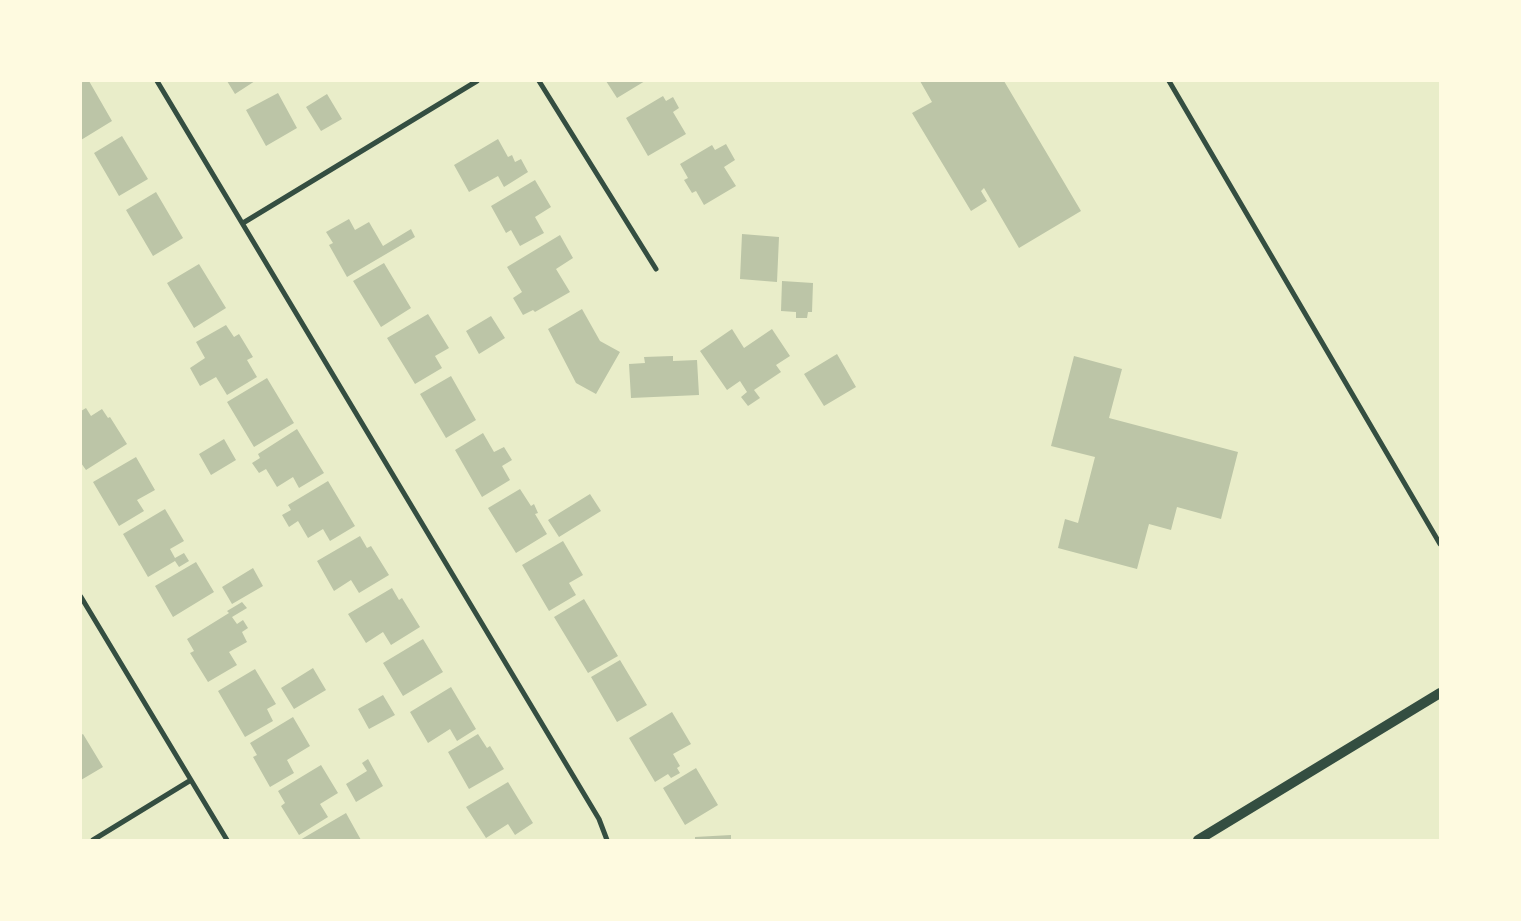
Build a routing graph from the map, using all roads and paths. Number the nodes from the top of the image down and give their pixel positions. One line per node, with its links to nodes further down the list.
1 (157, 81): 5 (street)
2 (477, 81): 5 (street)
3 (539, 81): 6 (street)
4 (1169, 81): 7 (street)
5 (242, 223): 13 (street)
6 (656, 268)
7 (1440, 544)
8 (81, 597): 10 (street)
9 (1440, 694): 14 (main road)
10 (191, 780): 11 (street); 12 (street)
11 (93, 840)
12 (226, 840)
13 (607, 840)
14 (1198, 840)

